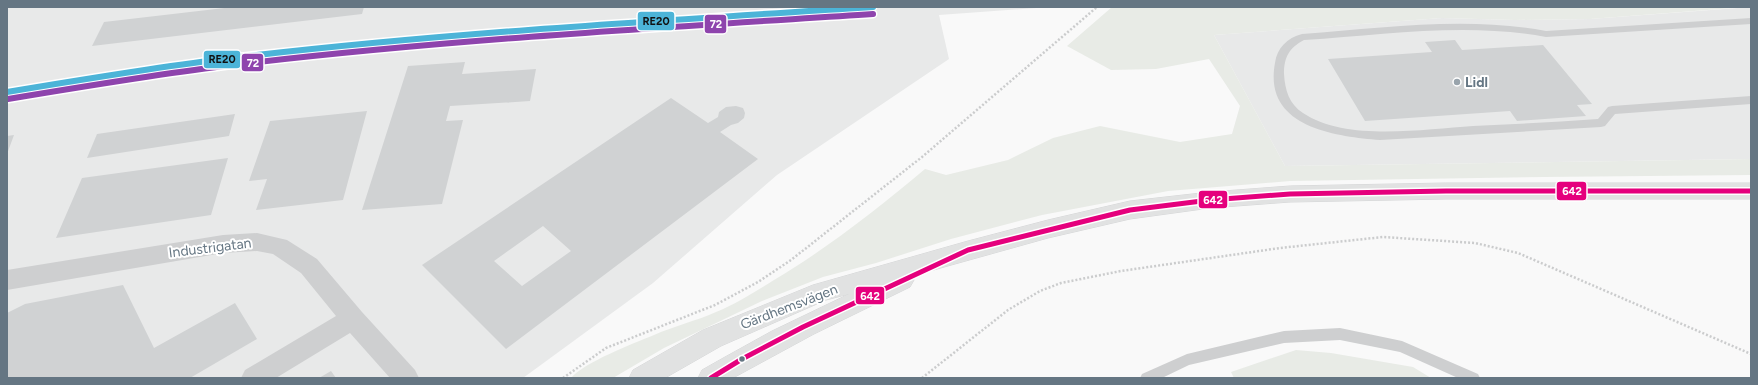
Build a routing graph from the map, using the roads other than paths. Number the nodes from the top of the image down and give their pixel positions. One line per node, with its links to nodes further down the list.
1 (1751, 21): 2 (lane)
2 (1751, 100)
3 (1751, 191): 4 (main road, Gärdhemsvägen)
4 (968, 250): 9 (main road, Gärdhemsvägen); 10 (main road, Gärdhemsvägen)
5 (7, 280): 6 (street, Industrigatan)
6 (353, 319): 7 (street); 8 (street, Industrigatan)
7 (254, 378)
8 (406, 378)
9 (642, 378)
10 (711, 378)
11 (1147, 378): 12 (lane)
12 (1473, 378)

